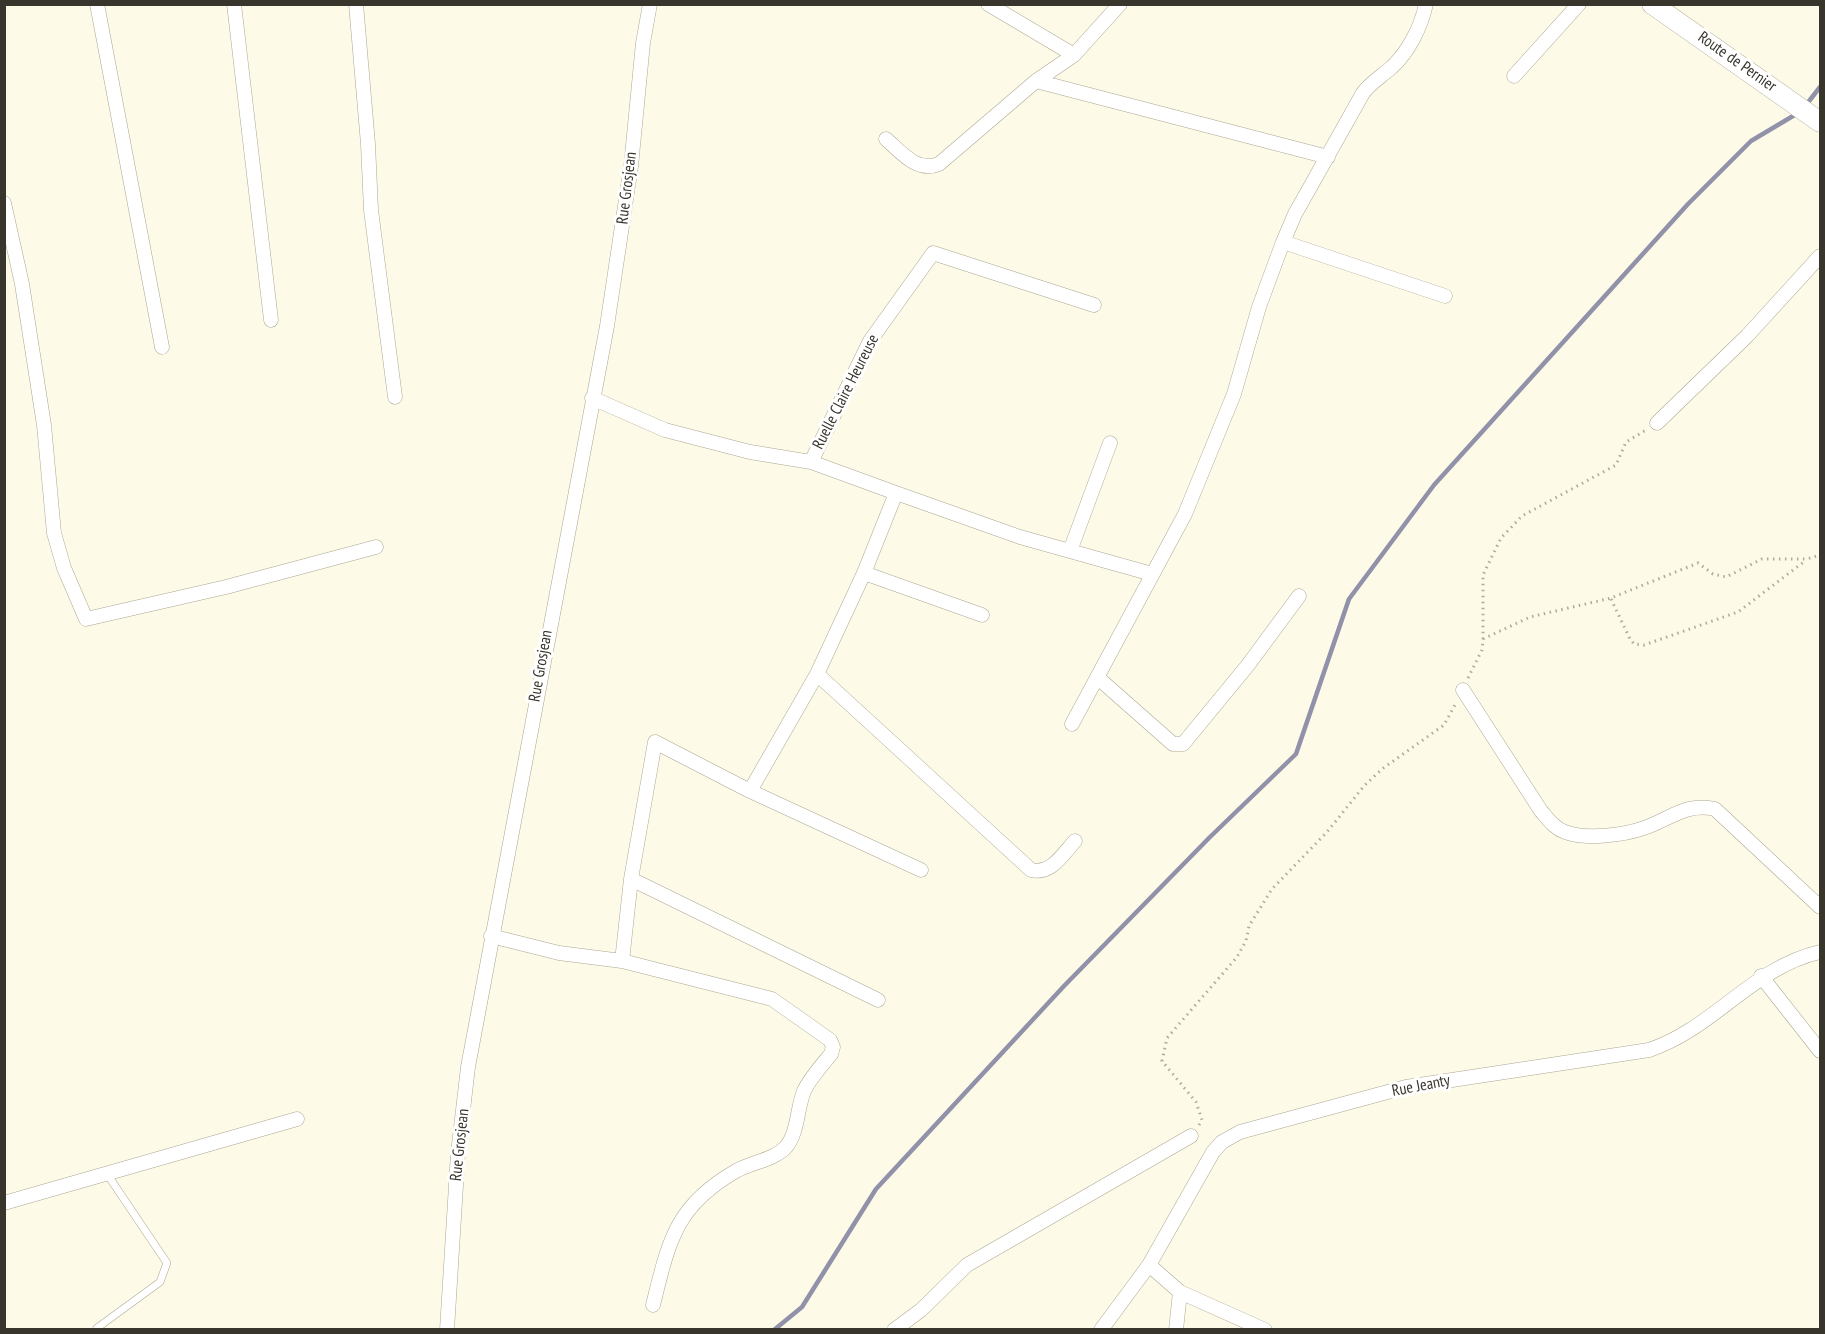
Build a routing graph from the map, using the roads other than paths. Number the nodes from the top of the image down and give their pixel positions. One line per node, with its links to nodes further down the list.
1 (97, 4): 22 (street)
2 (234, 4): 21 (street)
3 (356, 4): 23 (street)
4 (650, 4): 24 (street, Rue Grosjean)
5 (988, 4): 10 (street)
6 (1120, 4): 10 (street)
7 (1426, 4): 15 (street)
8 (1579, 4): 11 (street)
9 (1652, 4): 13 (street, Route de Pernier)
10 (1074, 55): 12 (street)
11 (1514, 76)
12 (1036, 81): 14 (street); 15 (street)
13 (1821, 122)
14 (885, 139)
15 (1328, 157): 17 (street)
16 (4, 202): 29 (street)
17 (1283, 242): 19 (street); 32 (street)
18 (1821, 256): 25 (street)
19 (1445, 296)
20 (1094, 305): 27 (street, Ruelle Claire Heureuse)
21 (271, 320)
22 (162, 347)
23 (395, 397)
24 (592, 399): 27 (street, Ruelle Claire Heureuse); 44 (street, Rue Grosjean)
25 (1657, 423)
26 (1110, 442): 30 (street)
27 (811, 462): 28 (street)
28 (896, 493): 30 (street); 31 (street)
29 (376, 547)
30 (1070, 551): 32 (street)
31 (864, 573): 34 (street); 35 (street)
32 (1152, 574): 36 (street)
33 (1299, 596): 36 (street)
34 (982, 615)
35 (817, 674): 39 (street); 40 (street)
36 (1097, 677): 38 (street)
37 (1463, 690): 43 (street)
38 (1071, 724)
39 (750, 791): 41 (street); 42 (street)
40 (1074, 841)
41 (921, 870)
42 (631, 879): 46 (street); 48 (street)
43 (1821, 907)
44 (491, 936): 46 (street); 58 (street, Rue Grosjean)
45 (1821, 952): 47 (street, Rue Jeanty)
46 (622, 961): 56 (street)
47 (1761, 976): 49 (street); 54 (street, Rue Jeanty)
48 (878, 1000)
49 (1821, 1051)
50 (297, 1119): 52 (street)
51 (1191, 1136): 59 (street)
52 (107, 1174): 53 (street); 57 (lane)
53 (4, 1203)
54 (1149, 1265): 55 (street); 60 (street, Rue Jeanty)
55 (1180, 1292): 61 (street); 62 (street)
56 (653, 1305)
57 (97, 1328)
58 (447, 1329)
59 (894, 1329)
60 (1101, 1329)
61 (1176, 1329)
62 (1265, 1329)

